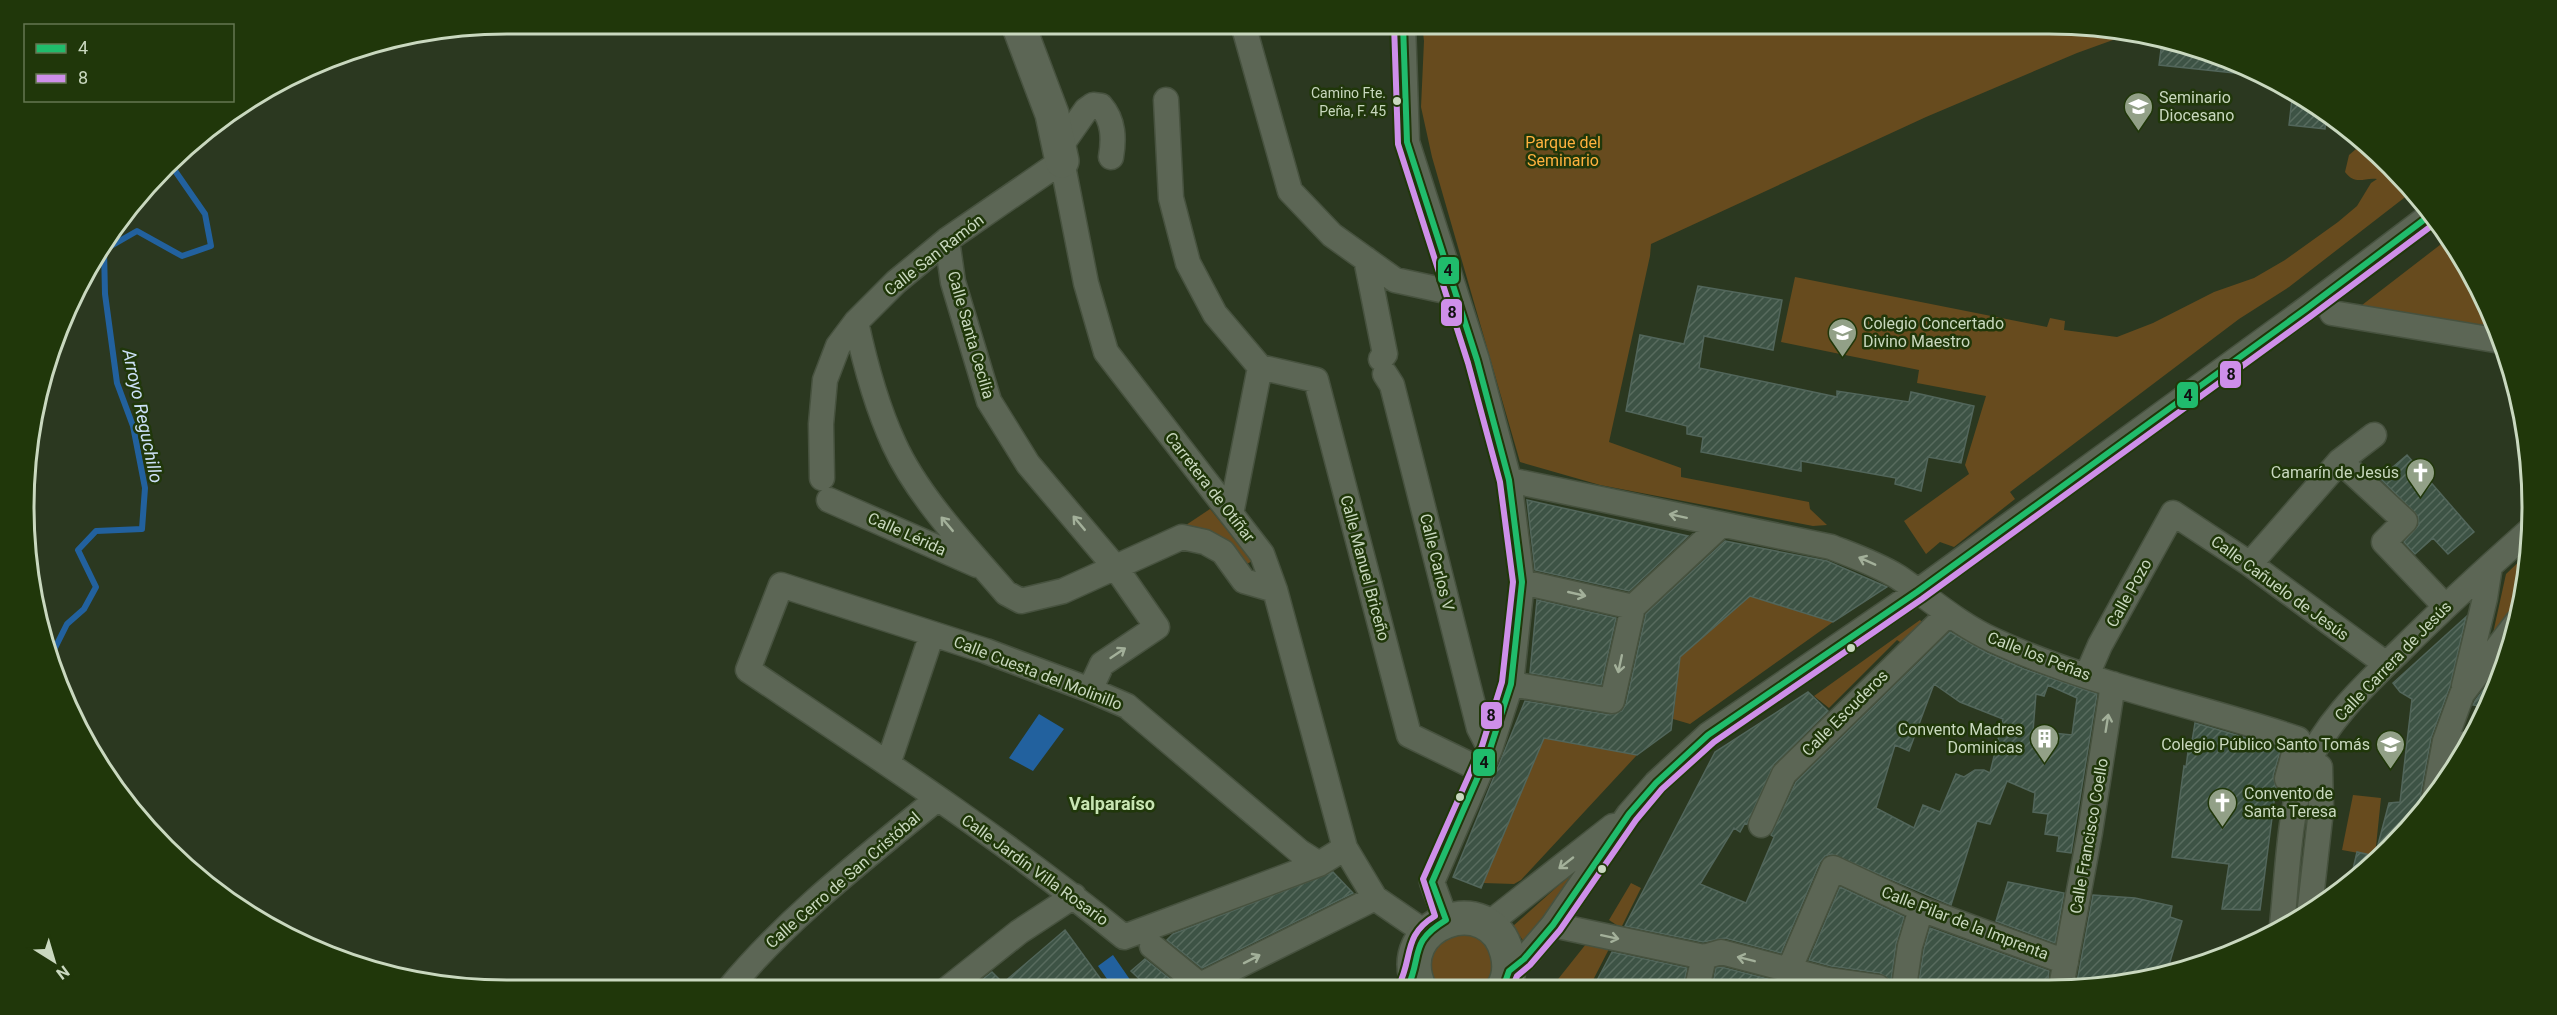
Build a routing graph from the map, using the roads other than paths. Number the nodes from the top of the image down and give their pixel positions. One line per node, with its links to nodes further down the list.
1 (1022, 34): 5 (main road, Carretera de Otíñar)
2 (1246, 34): 9 (street)
3 (1403, 34): 10 (street)
4 (1166, 100): 14 (street)
5 (1061, 154): 6 (street); 8 (street, Calle San Ramón); 20 (street, Carretera de Otíñar)
6 (1111, 157)
7 (2425, 219): 29 (street)
8 (947, 240): 12 (street, Calle San Ramón); 26 (street, Calle Santa Cecilia, one-way to 8)
9 (1366, 259): 10 (street); 43 (street, Calle Carlos V)
10 (1455, 294): 17 (street)
11 (2332, 313): 13 (street)
12 (856, 322): 18 (street, Calle San Ramón); 25 (street, one-way to 12)
13 (2491, 339)
14 (1260, 367): 20 (street); 43 (street, Calle Manuel Briceño)
15 (2374, 435): 16 (street)
16 (2340, 461): 23 (street); 30 (street)
17 (1509, 480): 21 (street, Calle los Peñas, one-way to 17); 27 (street)
18 (826, 489): 25 (street, Calle Lérida)
19 (2173, 513): 23 (street, Calle Cañuelo de Jesús); 37 (street, Calle Pozo)
20 (1231, 514): 28 (street, Carretera de Otíñar)
21 (1721, 525): 29 (street, Calle los Peñas, one-way to 21); 31 (street)
22 (2521, 538): 24 (street, Calle Carrera de Jesús)
23 (2250, 564): 35 (street, Calle Cañuelo de Jesús)
24 (2490, 566): 30 (street, Calle Carrera de Jesús); 41 (street)
25 (985, 568): 26 (street)
26 (1116, 568): 28 (street); 40 (street, Calle Santa Cecilia, one-way to 26)
27 (1522, 582): 31 (street, one-way to 31); 38 (street)
28 (1275, 591): 51 (street, Carretera de Otíñar)
29 (1917, 592): 32 (street, Calle los Peñas); 49 (street)
30 (2445, 606): 35 (street, Calle Carrera de Jesús)
31 (1633, 607): 38 (street, one-way to 38)
32 (1948, 614): 37 (street, Calle los Peñas); 50 (street, Calle Escuderos)
33 (932, 634): 36 (street, Calle Cuesta del Molinillo); 40 (street, Calle Cuesta del Molinillo); 45 (street)
34 (2503, 639): 41 (street)
35 (2386, 664): 57 (street, Calle Carrera de Jesús)
36 (748, 670): 45 (street, Calle Jardín Villa Rosario)
37 (2087, 675): 39 (street, Calle los Peñas)
38 (1511, 684): 43 (street)
39 (2113, 684): 47 (street, Calle los Peñas); 63 (street, Calle Francisco Coello, one-way to 39)
40 (1090, 690): 52 (street, Calle Cuesta del Molinillo)
41 (2462, 694): 42 (street)
42 (2456, 743): 44 (street)
43 (1485, 759): 60 (street)
44 (2449, 760)
45 (888, 764): 48 (street, Calle Jardín Villa Rosario)
46 (2320, 767): 55 (street)
47 (2287, 779)
48 (937, 799): 53 (street, Calle Jardín Villa Rosario); 65 (street, Calle Cerro de San Cristóbal)
49 (1629, 814): 58 (street, one-way to 58); 59 (street)
50 (1761, 825)
51 (1345, 848): 52 (street, Calle Jardín Villa Rosario); 54 (street, Carretera de Otíñar)
52 (1319, 864): 53 (street, Calle Jardín Villa Rosario)
53 (1074, 896): 66 (street)
54 (1375, 898): 60 (street, Carretera de Otíñar); 68 (street, one-way to 54)
55 (2311, 902)
56 (1921, 909): 63 (street, Calle Pilar de la Imprenta); 64 (street, Calle Pilar de la Imprenta); 73 (street)
57 (2283, 919)
58 (1488, 925): 60 (main road); 70 (main road)
59 (1553, 925): 62 (street, one-way to 62); 70 (street)
60 (1436, 927): 69 (main road)
61 (1152, 946): 67 (street)
62 (1704, 957): 64 (street, one-way to 62); 71 (street)
63 (2066, 963): 74 (street, Calle Francisco Coello)
64 (1789, 970): 72 (street)
65 (736, 980)
66 (959, 980)
67 (1193, 980)
68 (1216, 980)
69 (1414, 980)
70 (1506, 980)
71 (1699, 980)
72 (1828, 980)
73 (1905, 980)
74 (2063, 980)

